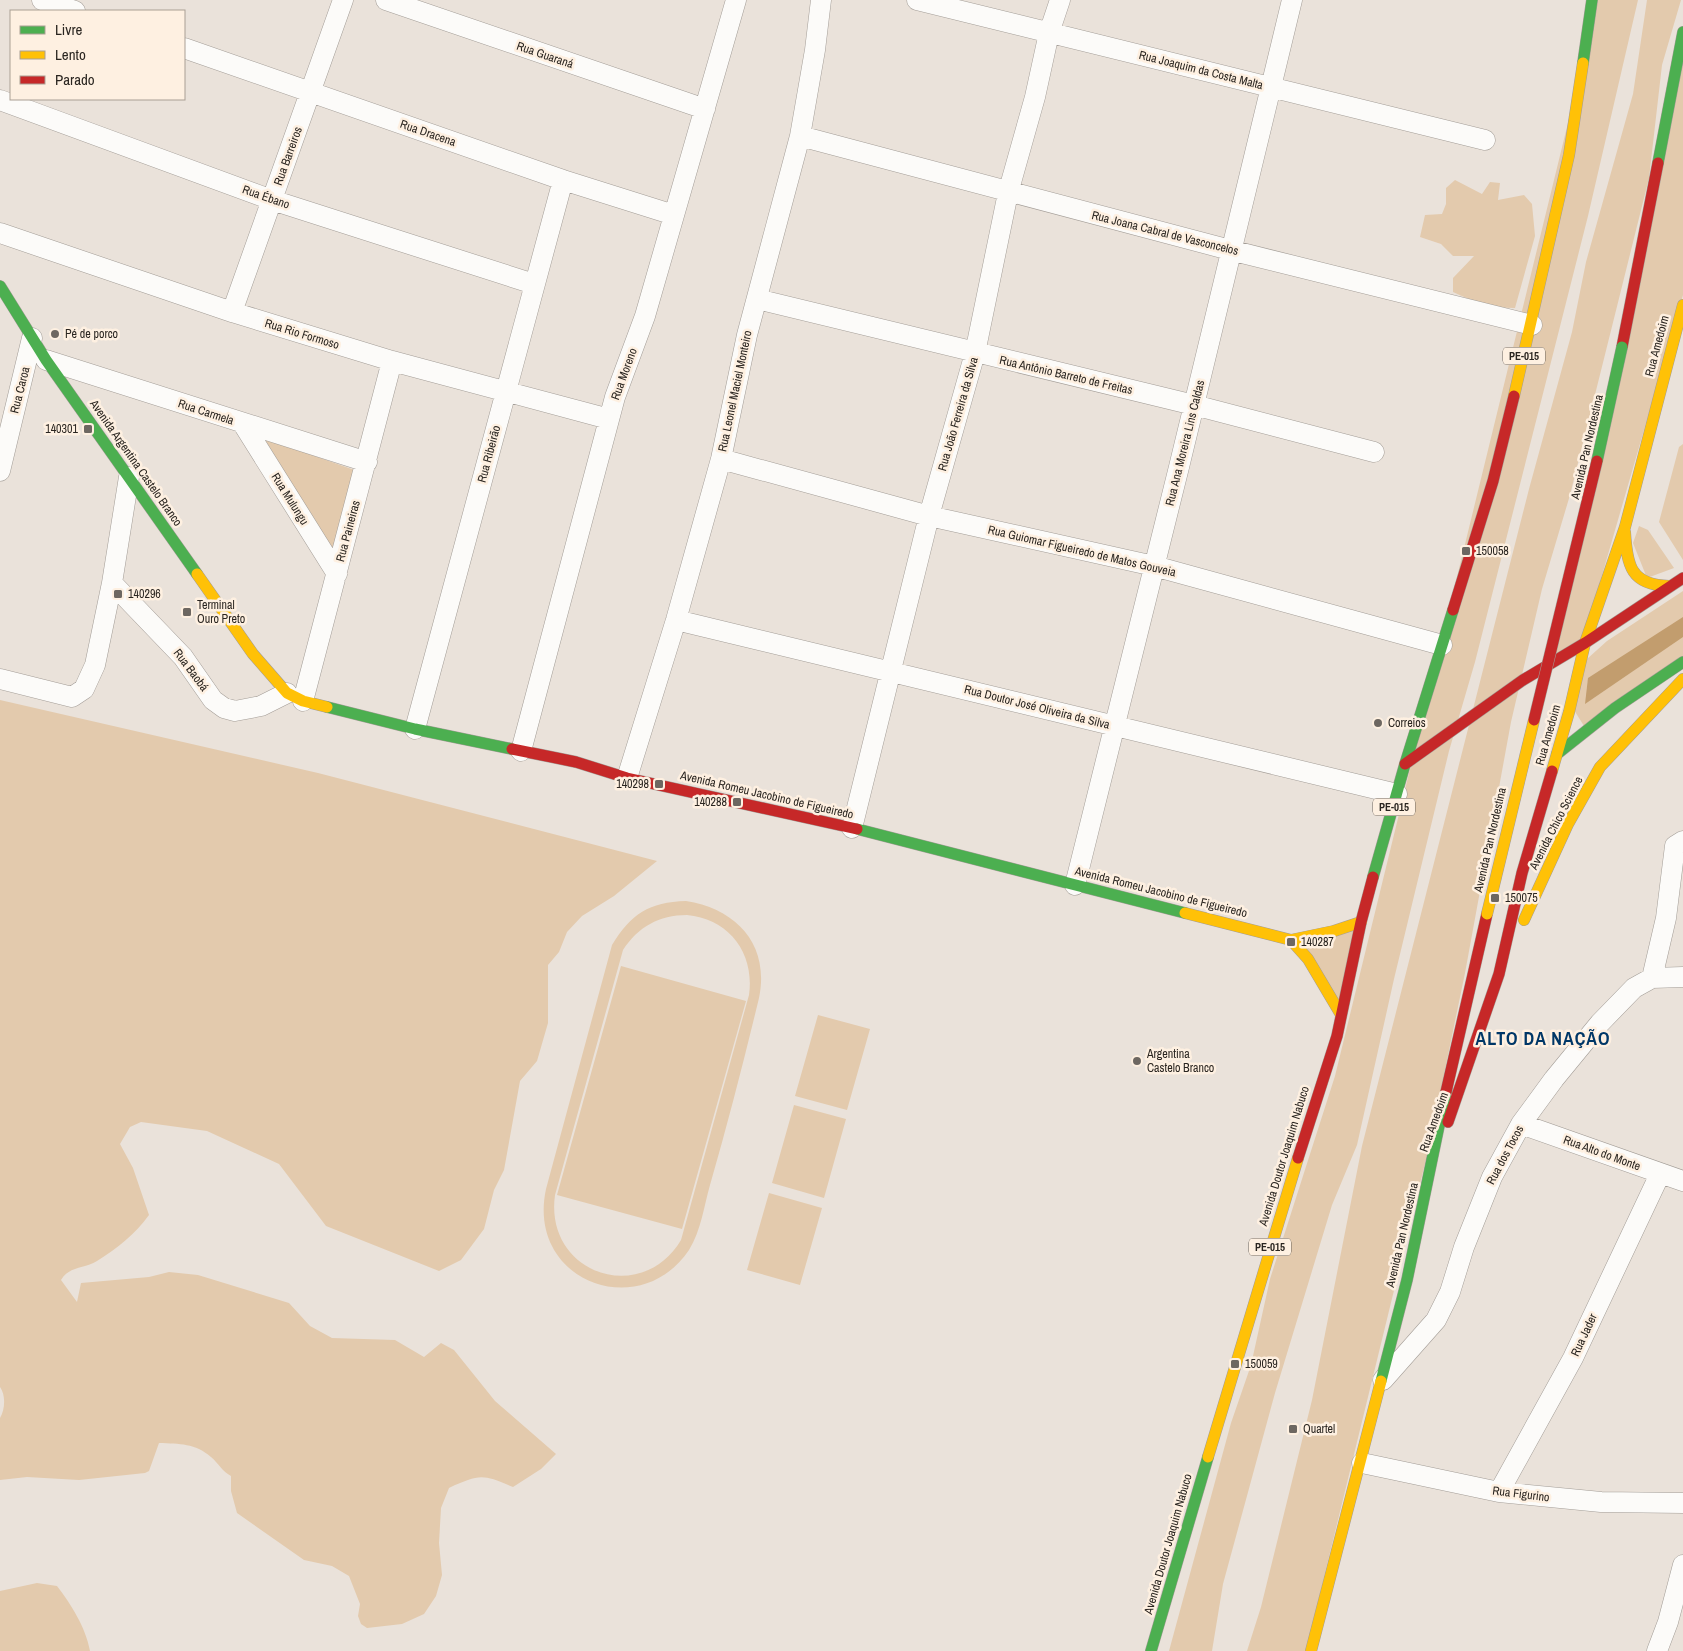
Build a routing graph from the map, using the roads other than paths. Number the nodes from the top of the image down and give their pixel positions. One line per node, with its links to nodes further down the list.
1 (42, 0): 10 (street)
2 (344, 0): 15 (street, Rua Barreiros)
3 (386, 0): 17 (street, Rua Guaraná)
4 (735, 0): 17 (street, Rua Moreno)
5 (820, 0): 18 (street, Rua Leonel Maciel Monteiro)
6 (917, 0): 12 (street, Rua Joaquim da Costa Malta)
7 (1060, 0): 12 (street, Rua João Ferreira da Silva)
8 (1292, 0): 14 (street, Rua Ana Moreira Lins Caldas)
9 (1592, 0): 31 (main road, PE-015)
10 (72, 10)
11 (1683, 32): 79 (main road, Avenida Pan Nordestina, bridge)
12 (1049, 33): 14 (street, Rua Joaquim da Costa Malta); 21 (street, Rua João Ferreira da Silva)
13 (185, 48): 15 (street, Rua Dracena)
14 (1269, 86): 19 (street, Rua Joaquim da Costa Malta); 25 (street, Rua Ana Moreira Lins Caldas)
15 (311, 92): 20 (street, Rua Dracena); 22 (street, Rua Barreiros)
16 (0, 100): 22 (street, Rua Ébano)
17 (704, 108): 23 (street, Rua Moreno)
18 (800, 136): 21 (street, Rua Joana Cabral de Vasconcelos); 28 (street, Rua Leonel Maciel Monteiro)
19 (1485, 140)
20 (563, 180): 23 (street, Rua Dracena); 26 (street, Rua Ribeirão)
21 (1008, 193): 25 (street, Rua Joana Cabral de Vasconcelos); 33 (street, Rua João Ferreira da Silva)
22 (272, 200): 26 (street, Rua Ébano); 30 (street, Rua Barreiros)
23 (674, 215): 38 (street, Rua Moreno)
24 (0, 232): 30 (street, Rua Rio Formoso)
25 (1230, 250): 31 (street, Rua Joana Cabral de Vasconcelos); 37 (street, Rua Ana Moreira Lins Caldas)
26 (534, 284): 36 (street, Rua Ribeirão)
27 (0, 286): 32 (main road, Avenida Argentina Castelo Branco)
28 (757, 299): 33 (street, Rua Antônio Barreto de Freitas); 41 (street, Rua Leonel Maciel Monteiro)
29 (1683, 305): 46 (main road, Rua Amedoim)
30 (232, 312): 35 (street, Rua Rio Formoso)
31 (1532, 325): 54 (main road, PE-015)
32 (32, 338): 34 (main road, Avenida Argentina Castelo Branco); 43 (street, Rua Caroa)
33 (975, 353): 37 (street, Rua Antônio Barreto de Freitas); 45 (street, Rua João Ferreira da Silva)
34 (46, 360): 39 (street, Rua Carmela); 44 (main road, Avenida Argentina Castelo Branco)
35 (392, 361): 36 (street, Rua Rio Formoso); 42 (street, Rua Paineiras)
36 (506, 392): 38 (street, Rua Rio Formoso); 63 (street, Rua Ribeirão)
37 (1194, 405): 40 (street, Rua Antônio Barreto de Freitas); 47 (street, Rua Ana Moreira Lins Caldas)
38 (609, 420): 64 (street, Rua Moreno)
39 (243, 424): 42 (street, Rua Carmela); 48 (street, Rua Mulungu)
40 (1374, 452)
41 (721, 459): 45 (street, Rua Guiomar Figueiredo de Matos Gouveia); 52 (street, Rua Leonel Maciel Monteiro)
42 (367, 462): 48 (street, Rua Paineiras)
43 (0, 471)
44 (129, 476): 50 (street); 60 (main road, Avenida Argentina Castelo Branco)
45 (929, 516): 47 (street, Rua Guiomar Figueiredo de Matos Gouveia); 56 (street, Rua João Ferreira da Silva)
46 (1625, 527): 51 (main road); 53 (main road, Rua Amedoim)
47 (1154, 566): 54 (street, Rua Guiomar Figueiredo de Matos Gouveia); 62 (street, Rua Ana Moreira Lins Caldas)
48 (337, 574): 60 (street, Rua Paineiras)
49 (1683, 578): 51 (main road)
50 (112, 583): 57 (street); 60 (street, Rua Baobá)
51 (1669, 586): 53 (main road)
52 (676, 620): 56 (street, Rua Doutor José Oliveira da Silva); 67 (street, Rua Leonel Maciel Monteiro)
53 (1585, 643): 58 (main road); 61 (main road, Rua Amedoim)
54 (1442, 645): 66 (main road, Avenida Doutor Joaquim Nabuco / PE-015)
55 (1683, 662): 65 (main road)
56 (891, 671): 62 (street, Rua Doutor José Oliveira da Silva); 69 (street, Rua João Ferreira da Silva)
57 (0, 679)
58 (1523, 680): 61 (main road); 66 (main road)
59 (1683, 680): 74 (main road, Avenida Chico Science)
60 (295, 697): 63 (main road, Avenida Romeu Jacobino de Figueiredo)
61 (1569, 712): 65 (main road, Rua Amedoim)
62 (1114, 726): 68 (street, Rua Doutor José Oliveira da Silva); 71 (street, Rua Ana Moreira Lins Caldas)
63 (415, 729): 64 (main road, Avenida Romeu Jacobino de Figueiredo)
64 (521, 750): 67 (main road, Avenida Romeu Jacobino de Figueiredo)
65 (1557, 754): 74 (main road, Rua Amedoim)
66 (1406, 764): 68 (main road, Avenida Doutor Joaquim Nabuco / PE-015)
67 (627, 778): 69 (main road, Avenida Romeu Jacobino de Figueiredo)
68 (1397, 794): 72 (main road, Avenida Doutor Joaquim Nabuco / PE-015)
69 (852, 828): 71 (main road, Avenida Romeu Jacobino de Figueiredo)
70 (1679, 844): 76 (street)
71 (1075, 885): 73 (main road, Avenida Romeu Jacobino de Figueiredo)
72 (1361, 922): 73 (main road, Avenida Romeu Jacobino de Figueiredo); 77 (main road, Avenida Doutor Joaquim Nabuco / PE-015)
73 (1291, 940): 77 (main road)
74 (1499, 974): 79 (main road, Rua Amedoim)
75 (1683, 977): 76 (street, Rua dos Tocos)
76 (1652, 978): 78 (street, Rua dos Tocos)
77 (1340, 1013): 87 (main road, Avenida Doutor Joaquim Nabuco / PE-015)
78 (1522, 1124): 80 (street, Rua Alto do Monte); 82 (street, Rua dos Tocos)
79 (1431, 1170): 82 (main road, Avenida Pan Nordestina)
80 (1660, 1174): 81 (street, Rua Alto do Monte); 84 (street, Rua Jader)
81 (1683, 1181)
82 (1380, 1384): 83 (main road, Avenida Pan Nordestina)
83 (1362, 1462): 84 (street, Rua Figurino); 88 (main road, Avenida Pan Nordestina)
84 (1500, 1492): 85 (street, Rua Figurino)
85 (1683, 1503)
86 (1683, 1565): 89 (street)
87 (1154, 1645)
88 (1311, 1651)
89 (1657, 1651)

